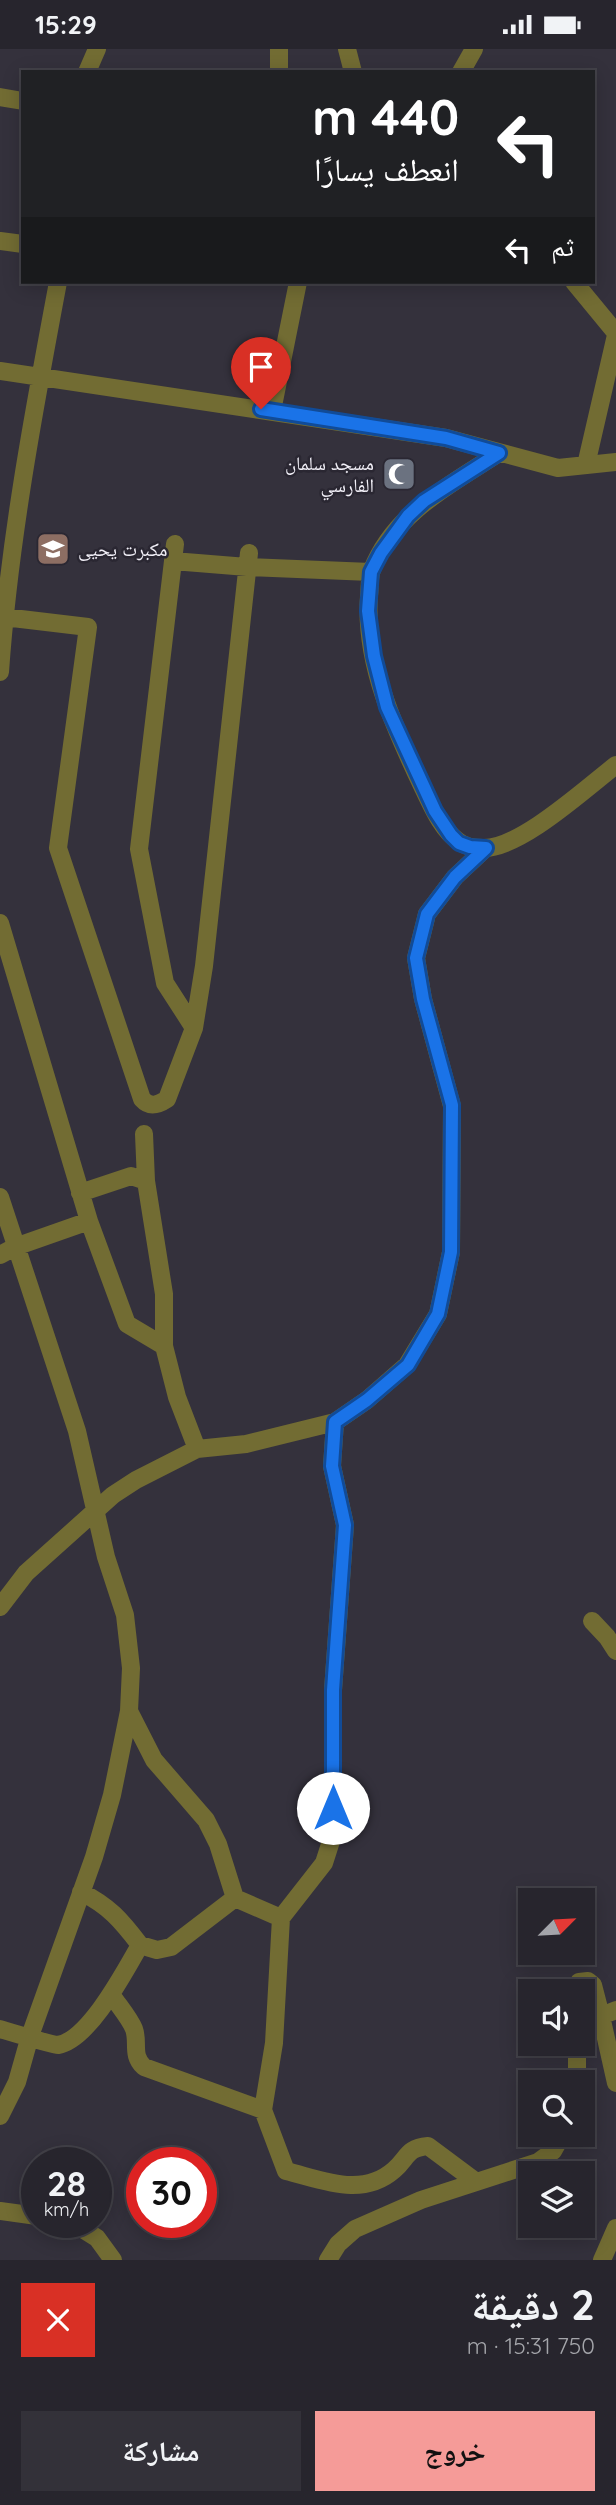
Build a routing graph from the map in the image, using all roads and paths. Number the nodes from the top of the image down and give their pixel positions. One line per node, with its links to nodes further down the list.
1 (97, 49): 5 (street)
2 (279, 49): 6 (street)
3 (348, 49): 7 (street)
4 (474, 49): 8 (street)
5 (88, 70)
6 (279, 70)
7 (353, 70)
8 (462, 70)
9 (0, 97): 10 (street)
10 (21, 101)
11 (0, 241): 12 (street)
12 (21, 244)
13 (58, 284): 18 (street)
14 (298, 284): 19 (street)
15 (576, 284): 16 (street)
16 (616, 334): 22 (street)
17 (0, 372): 18 (street)
18 (40, 378): 19 (street); 25 (street)
19 (272, 411): 20 (street)
20 (499, 453): 22 (street); 24 (street)
21 (616, 462): 22 (street)
22 (586, 465)
23 (248, 560): 24 (street); 30 (street); 30 (street)
24 (371, 572): 28 (street)
25 (4, 617): 26 (street); 30 (street)
26 (0, 672)
27 (616, 765): 28 (street)
28 (486, 848): 38 (street)
29 (0, 923): 33 (street)
30 (194, 1028)
31 (145, 1134): 32 (street)
32 (146, 1181): 33 (street); 37 (street)
33 (80, 1193): 35 (street)
34 (0, 1197): 36 (street)
35 (89, 1221): 36 (street); 37 (street)
36 (8, 1251): 40 (street)
37 (164, 1346): 39 (street)
38 (335, 1422): 39 (street); 47 (street)
39 (197, 1449): 40 (street)
40 (95, 1512): 41 (street); 44 (street)
41 (0, 1607)
42 (592, 1621): 43 (street)
43 (616, 1651)
44 (129, 1711): 45 (street); 46 (street)
45 (80, 1892): 48 (street); 53 (street)
46 (235, 1898): 47 (street); 48 (street)
47 (281, 1918): 55 (street)
48 (140, 1945): 50 (street)
49 (595, 1990): 51 (street)
50 (111, 1994): 53 (street); 55 (street)
51 (608, 2013): 54 (street)
52 (0, 2029): 53 (street)
53 (30, 2036): 56 (street)
54 (616, 2083)
55 (262, 2110): 58 (street)
56 (0, 2116)
57 (554, 2147): 58 (street)
58 (475, 2181): 64 (street)
59 (0, 2211): 60 (street)
60 (21, 2214)
61 (616, 2228): 65 (street)
62 (97, 2238): 63 (street)
63 (113, 2260)
64 (328, 2260)
65 (602, 2260)

